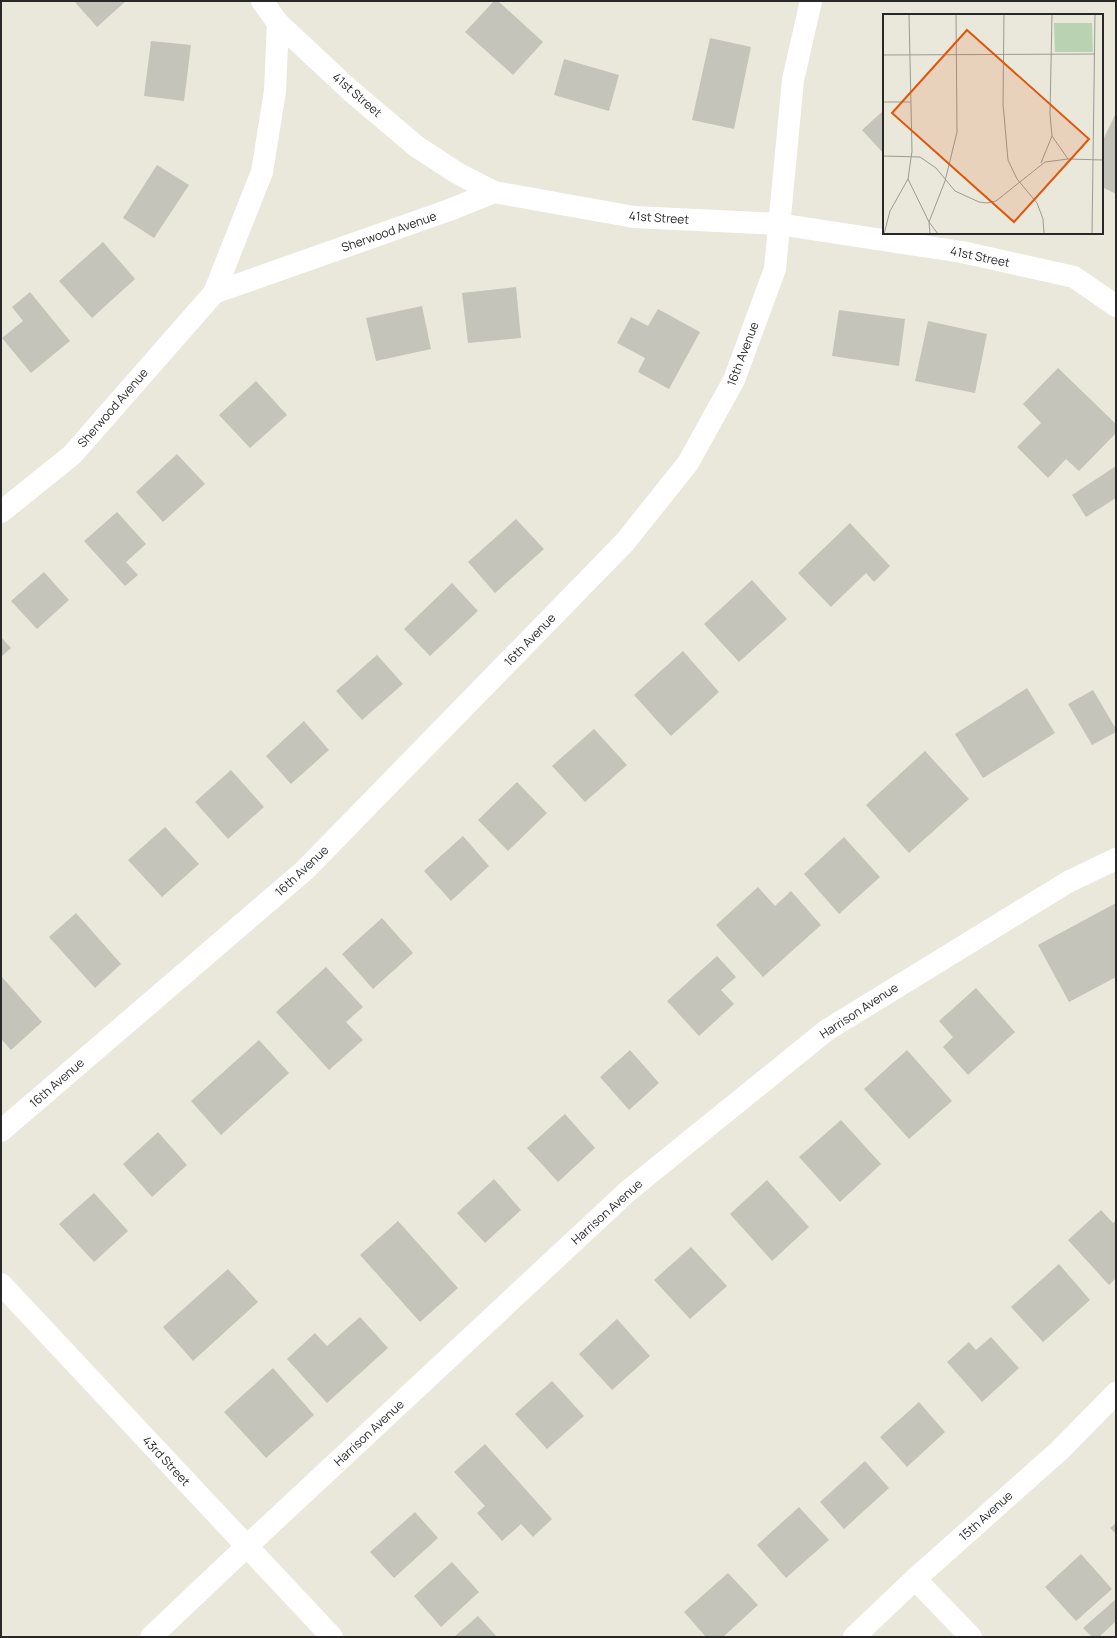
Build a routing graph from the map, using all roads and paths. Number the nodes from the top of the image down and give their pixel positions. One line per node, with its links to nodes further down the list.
1 (262, 1): 3 (street, 41st Street)
2 (811, 1): 5 (street, 16th Avenue)
3 (278, 23): 4 (street, 41st Street); 6 (street, Sherwood Avenue)
4 (494, 192): 5 (street, 41st Street); 6 (street, Sherwood Avenue)
5 (778, 224): 7 (street, 41st Street); 10 (street, 16th Avenue)
6 (214, 293): 8 (street, Sherwood Avenue)
7 (1116, 306)
8 (1, 512)
9 (1116, 859): 13 (street, Harrison Avenue)
10 (1, 1132)
11 (1, 1284): 13 (street, 43rd Street)
12 (1116, 1393): 14 (street, 15th Avenue)
13 (247, 1546): 15 (street, Harrison Avenue); 16 (street, 43rd Street)
14 (915, 1579): 17 (street, 15th Avenue); 18 (street)
15 (151, 1637)
16 (332, 1637)
17 (854, 1637)
18 (971, 1637)

